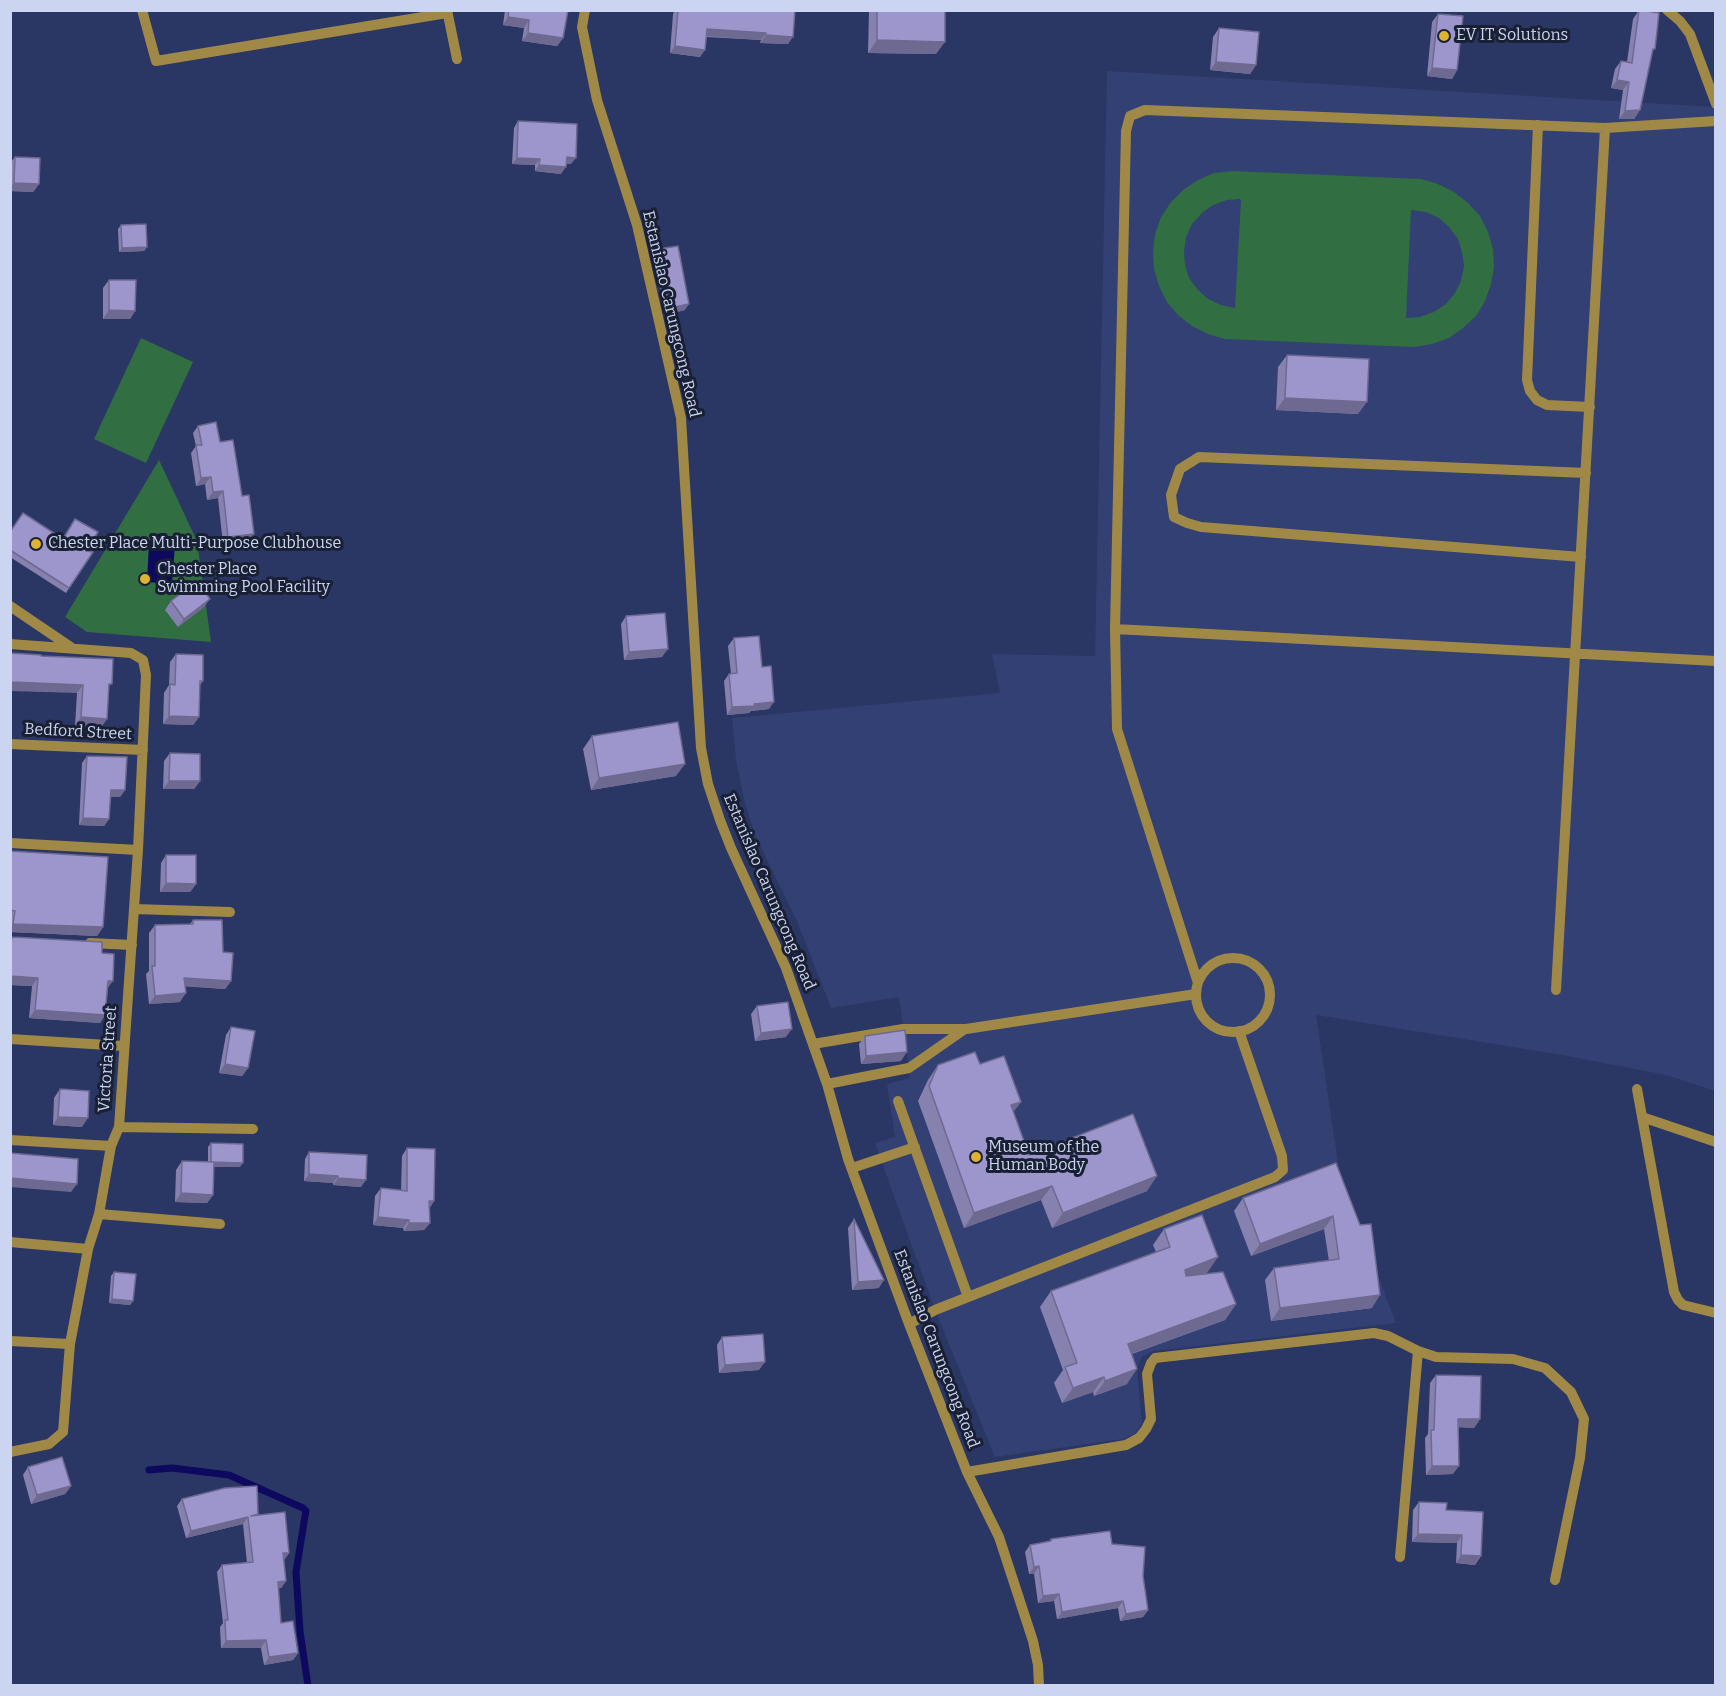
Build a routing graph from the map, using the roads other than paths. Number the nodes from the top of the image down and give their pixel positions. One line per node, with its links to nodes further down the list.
1 (142, 10): 4 (street)
2 (585, 10): 32 (street, Estanislao Carungcong Road)
3 (1667, 10): 6 (street)
4 (447, 12): 5 (street)
5 (457, 58)
6 (1716, 104)
7 (1716, 120): 9 (street)
8 (1538, 125): 9 (street); 10 (street); 14 (street)
9 (1605, 128): 10 (street)
10 (1590, 407): 11 (street)
11 (1586, 473): 12 (street); 12 (street)
12 (1581, 556): 17 (street)
13 (10, 606): 16 (street)
14 (1115, 629): 17 (street); 27 (street)
15 (10, 644): 16 (street)
16 (72, 648): 20 (street, Victoria Street)
17 (1575, 653): 18 (street); 28 (street)
18 (1716, 661)
19 (10, 744): 20 (street, Bedford Street)
20 (143, 750): 22 (street, Victoria Street)
21 (10, 843): 22 (street)
22 (138, 850): 23 (street, Victoria Street)
23 (134, 909): 24 (street); 26 (street, Victoria Street)
24 (230, 912)
25 (76, 942): 26 (street)
26 (132, 945): 33 (street, Victoria Street)
27 (1197, 988): 29 (street); 30 (street); 30 (street)
28 (1556, 990)
29 (966, 1029): 32 (street); 34 (street)
30 (1239, 1031): 49 (street)
31 (10, 1039): 33 (street)
32 (813, 1044): 34 (street, Estanislao Carungcong Road)
33 (124, 1046): 38 (street, Victoria Street)
34 (827, 1084): 44 (street, Estanislao Carungcong Road)
35 (1637, 1089): 37 (street)
36 (898, 1101): 43 (street)
37 (1642, 1117): 41 (street); 50 (street)
38 (119, 1127): 39 (street); 42 (street, Victoria Street)
39 (253, 1130)
40 (10, 1140): 42 (street)
41 (1716, 1142)
42 (111, 1146): 45 (street, Victoria Street)
43 (915, 1147): 44 (street); 49 (street)
44 (852, 1168): 51 (street, Estanislao Carungcong Road)
45 (99, 1214): 46 (street); 48 (street, Victoria Street)
46 (220, 1224)
47 (10, 1242): 48 (street)
48 (88, 1249): 53 (street, Victoria Street)
49 (968, 1297): 51 (street)
50 (1716, 1313)
51 (909, 1324): 56 (street, Estanislao Carungcong Road)
52 (10, 1341): 53 (street)
53 (70, 1344): 55 (street, Victoria Street)
54 (1418, 1351): 56 (street); 57 (street); 58 (street)
55 (10, 1452)
56 (967, 1472): 59 (street, Estanislao Carungcong Road)
57 (1400, 1557)
58 (1555, 1580)
59 (1039, 1686)

